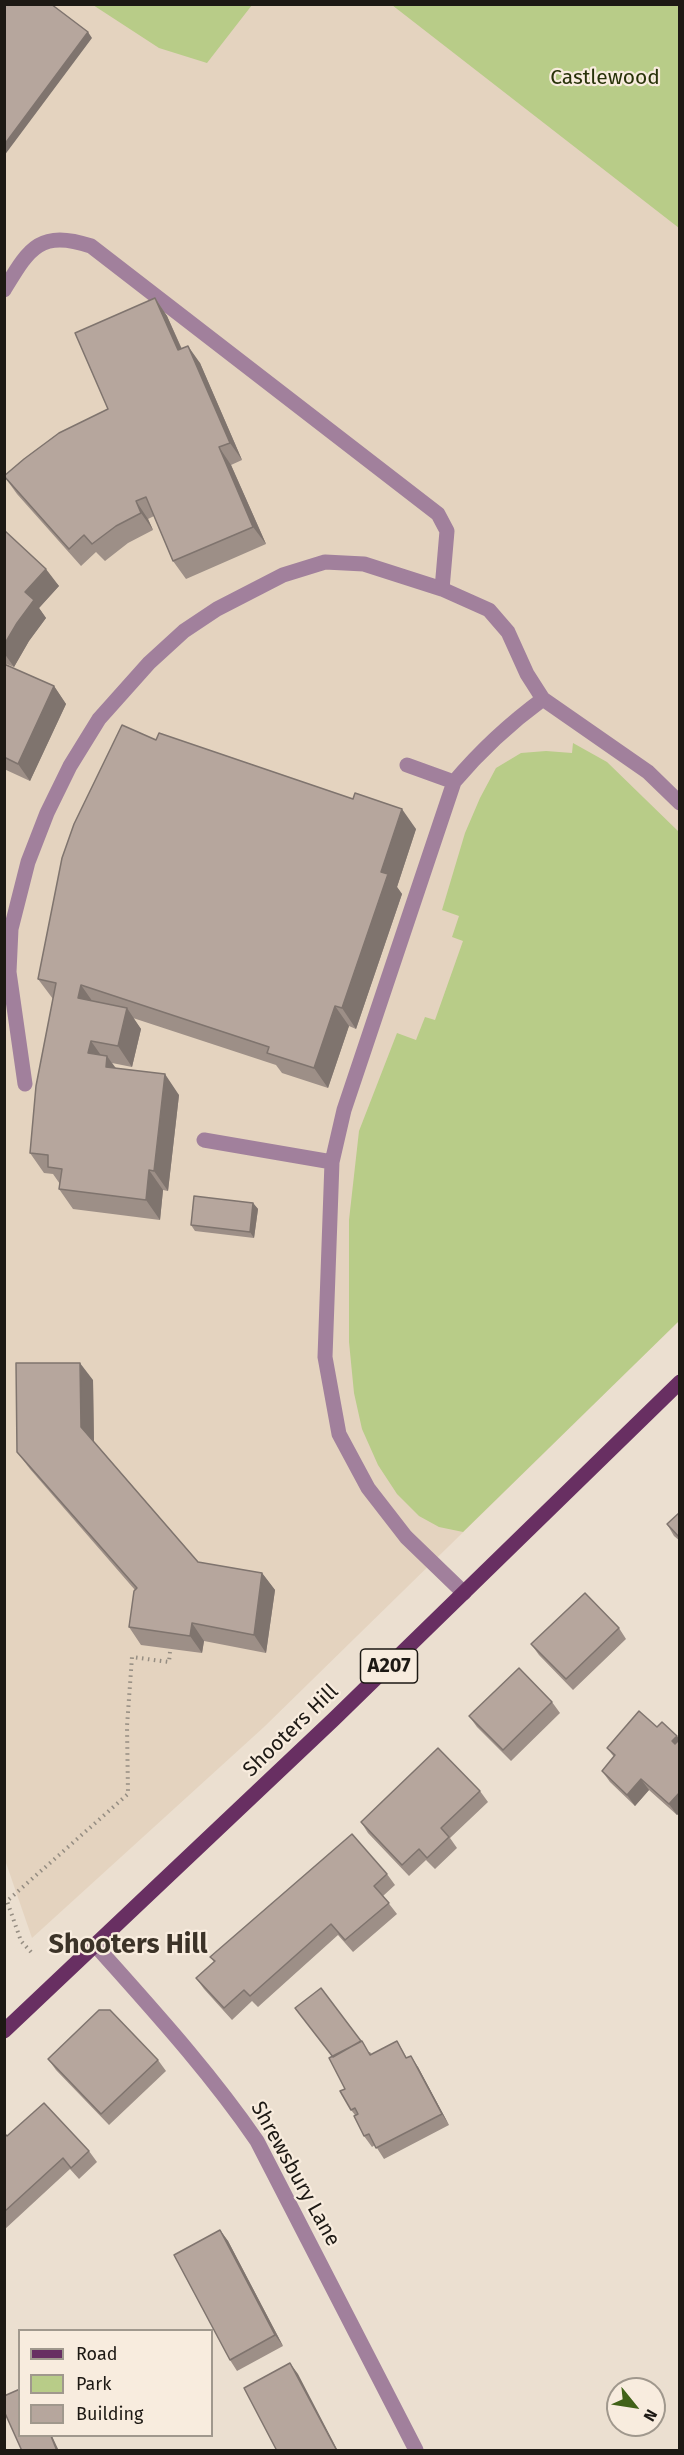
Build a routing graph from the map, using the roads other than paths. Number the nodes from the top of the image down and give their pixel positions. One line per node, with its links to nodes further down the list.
1 (4, 290): 2 (street)
2 (442, 589): 3 (street); 7 (street)
3 (543, 699): 5 (street); 6 (street)
4 (407, 765): 5 (street)
5 (454, 782): 9 (street)
6 (680, 803)
7 (25, 1084)
8 (204, 1140): 9 (street)
9 (332, 1162): 11 (street)
10 (680, 1382): 11 (main road, Shooters Hill / A207)
11 (464, 1593): 12 (main road, Shooters Hill / A207)
12 (96, 1946): 13 (main road, Shooters Hill / A207); 14 (street, Shrewsbury Lane)
13 (4, 2031)
14 (416, 2451)

